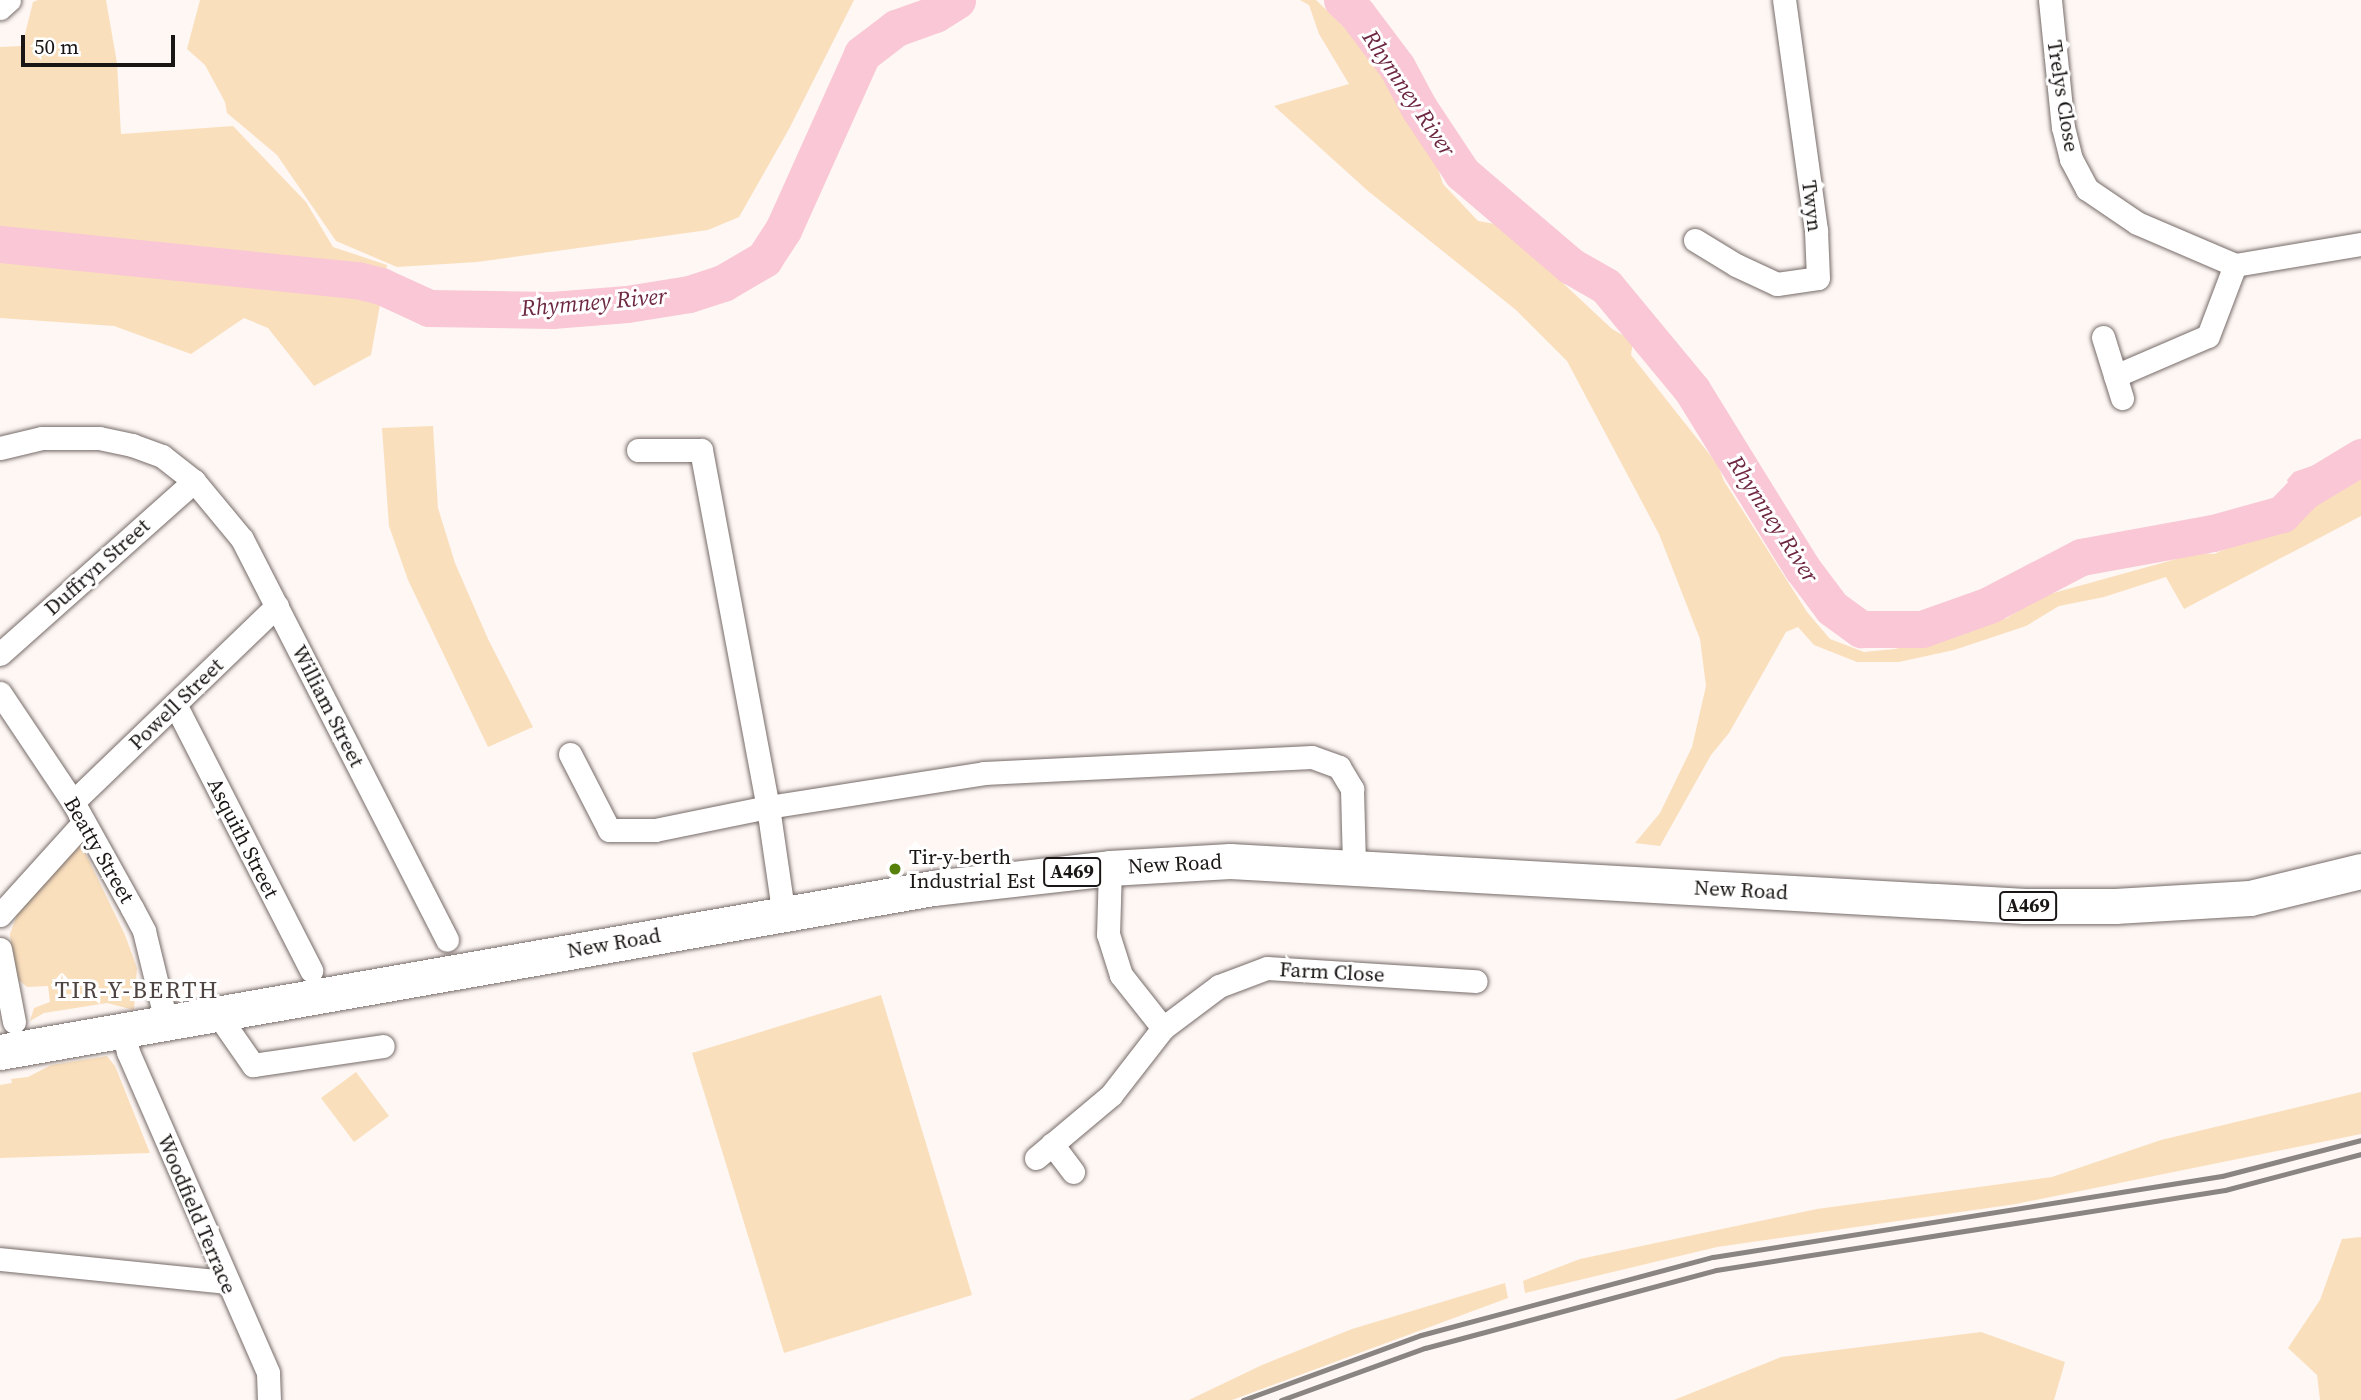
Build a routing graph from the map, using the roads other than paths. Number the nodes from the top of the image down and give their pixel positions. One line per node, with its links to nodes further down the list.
1 (9, 0): 4 (street)
2 (1784, 0): 5 (street, Twyn)
3 (2050, 0): 7 (street, Trelys Close)
4 (0, 8)
5 (1695, 240)
6 (2361, 244): 7 (street)
7 (2235, 265): 8 (street)
8 (2103, 337)
9 (0, 448): 11 (street, William Street)
10 (638, 450): 17 (street)
11 (194, 481): 12 (street, William Street); 13 (street, Duffryn Street)
12 (277, 606): 15 (street, Powell Street); 24 (street, William Street)
13 (0, 654)
14 (0, 693): 18 (street, Beatty Street)
15 (176, 706): 18 (street, Powell Street); 26 (street, Asquith Street)
16 (570, 754): 17 (street)
17 (768, 807): 19 (street); 23 (street)
18 (78, 812): 22 (street, Powell Street); 29 (street, Beatty Street)
19 (1354, 867): 20 (main road, New Road / A469); 21 (main road, New Road / A469)
20 (1110, 868): 23 (main road, New Road / A469); 30 (street)
21 (2361, 871)
22 (0, 915)
23 (784, 917): 28 (main road, New Road / A469)
24 (447, 940)
25 (0, 949): 32 (street)
26 (311, 970)
27 (1476, 981): 30 (street, Farm Close)
28 (216, 1012): 29 (main road, New Road / A469); 33 (street)
29 (166, 1021): 31 (main road, New Road / A469)
30 (1163, 1028): 34 (street, Farm Close)
31 (122, 1029): 32 (main road, New Road / A469); 36 (street, Woodfield Terrace)
32 (7, 1037)
33 (383, 1046)
34 (1073, 1172)
35 (0, 1259): 36 (street)
36 (226, 1282): 37 (street, Woodfield Terrace)
37 (269, 1400)

